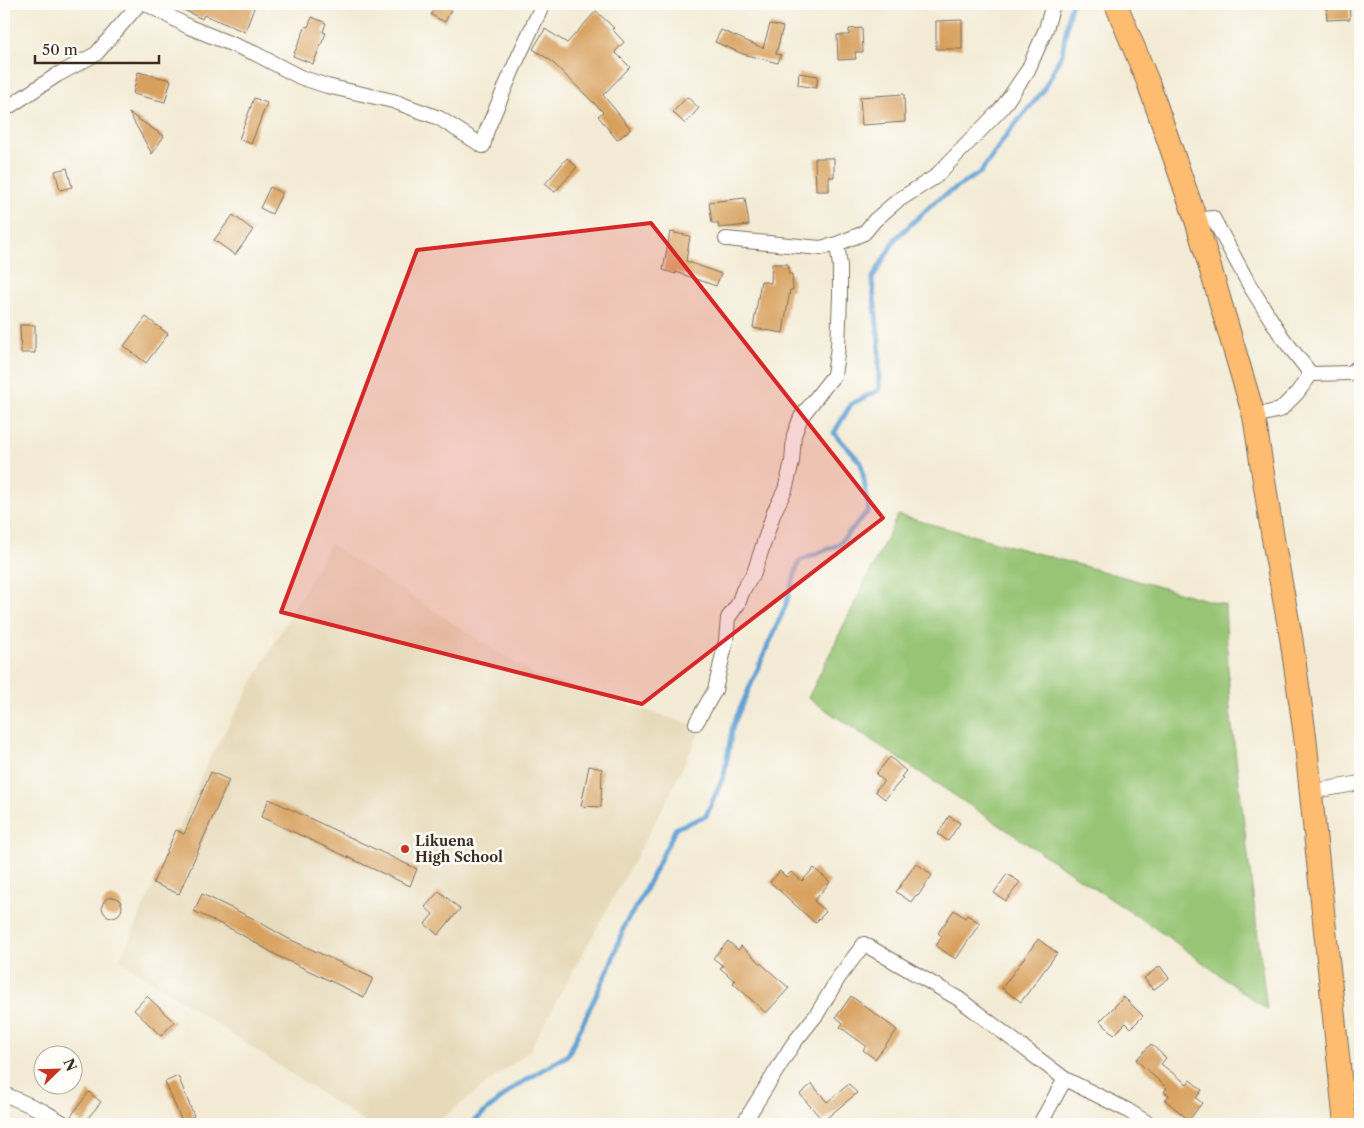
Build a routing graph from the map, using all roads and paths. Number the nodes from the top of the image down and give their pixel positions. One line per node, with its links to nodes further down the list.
1 (139, 4): 6 (street)
2 (147, 4): 3 (street)
3 (541, 4)
4 (1053, 4): 9 (street)
5 (1116, 4): 7 (main road)
6 (4, 110)
7 (1196, 220): 11 (street); 12 (main road)
8 (726, 239): 9 (street)
9 (837, 244): 13 (street)
10 (1360, 365): 11 (street)
11 (1311, 374): 12 (street)
12 (1254, 416): 15 (main road)
13 (696, 723)
14 (1360, 783): 15 (street)
15 (1310, 792): 22 (main road)
16 (1066, 1078): 18 (street); 20 (street); 21 (street)
17 (4, 1094): 19 (street)
18 (746, 1123)
19 (64, 1124)
20 (1040, 1124)
21 (1149, 1124)
22 (1345, 1124)

